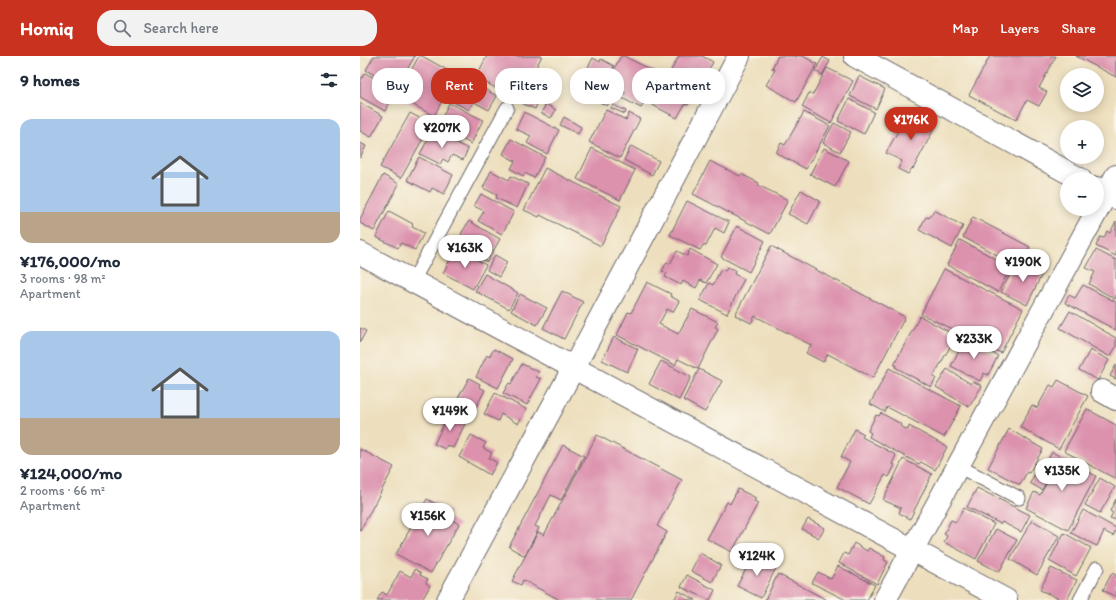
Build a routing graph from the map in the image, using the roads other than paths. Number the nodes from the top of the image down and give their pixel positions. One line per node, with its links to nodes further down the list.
1 (739, 56): 8 (street)
2 (855, 56): 4 (street)
3 (507, 108): 7 (lane)
4 (1067, 172)
5 (1109, 189): 9 (street)
6 (360, 253): 7 (street)
7 (413, 281): 8 (street)
8 (574, 367): 11 (street); 13 (street)
9 (958, 466): 10 (lane); 11 (street)
10 (1019, 498)
11 (912, 549): 14 (street); 15 (street)
12 (1097, 568): 16 (lane)
13 (448, 600)
14 (885, 600)
15 (1006, 600)
16 (1080, 600)

